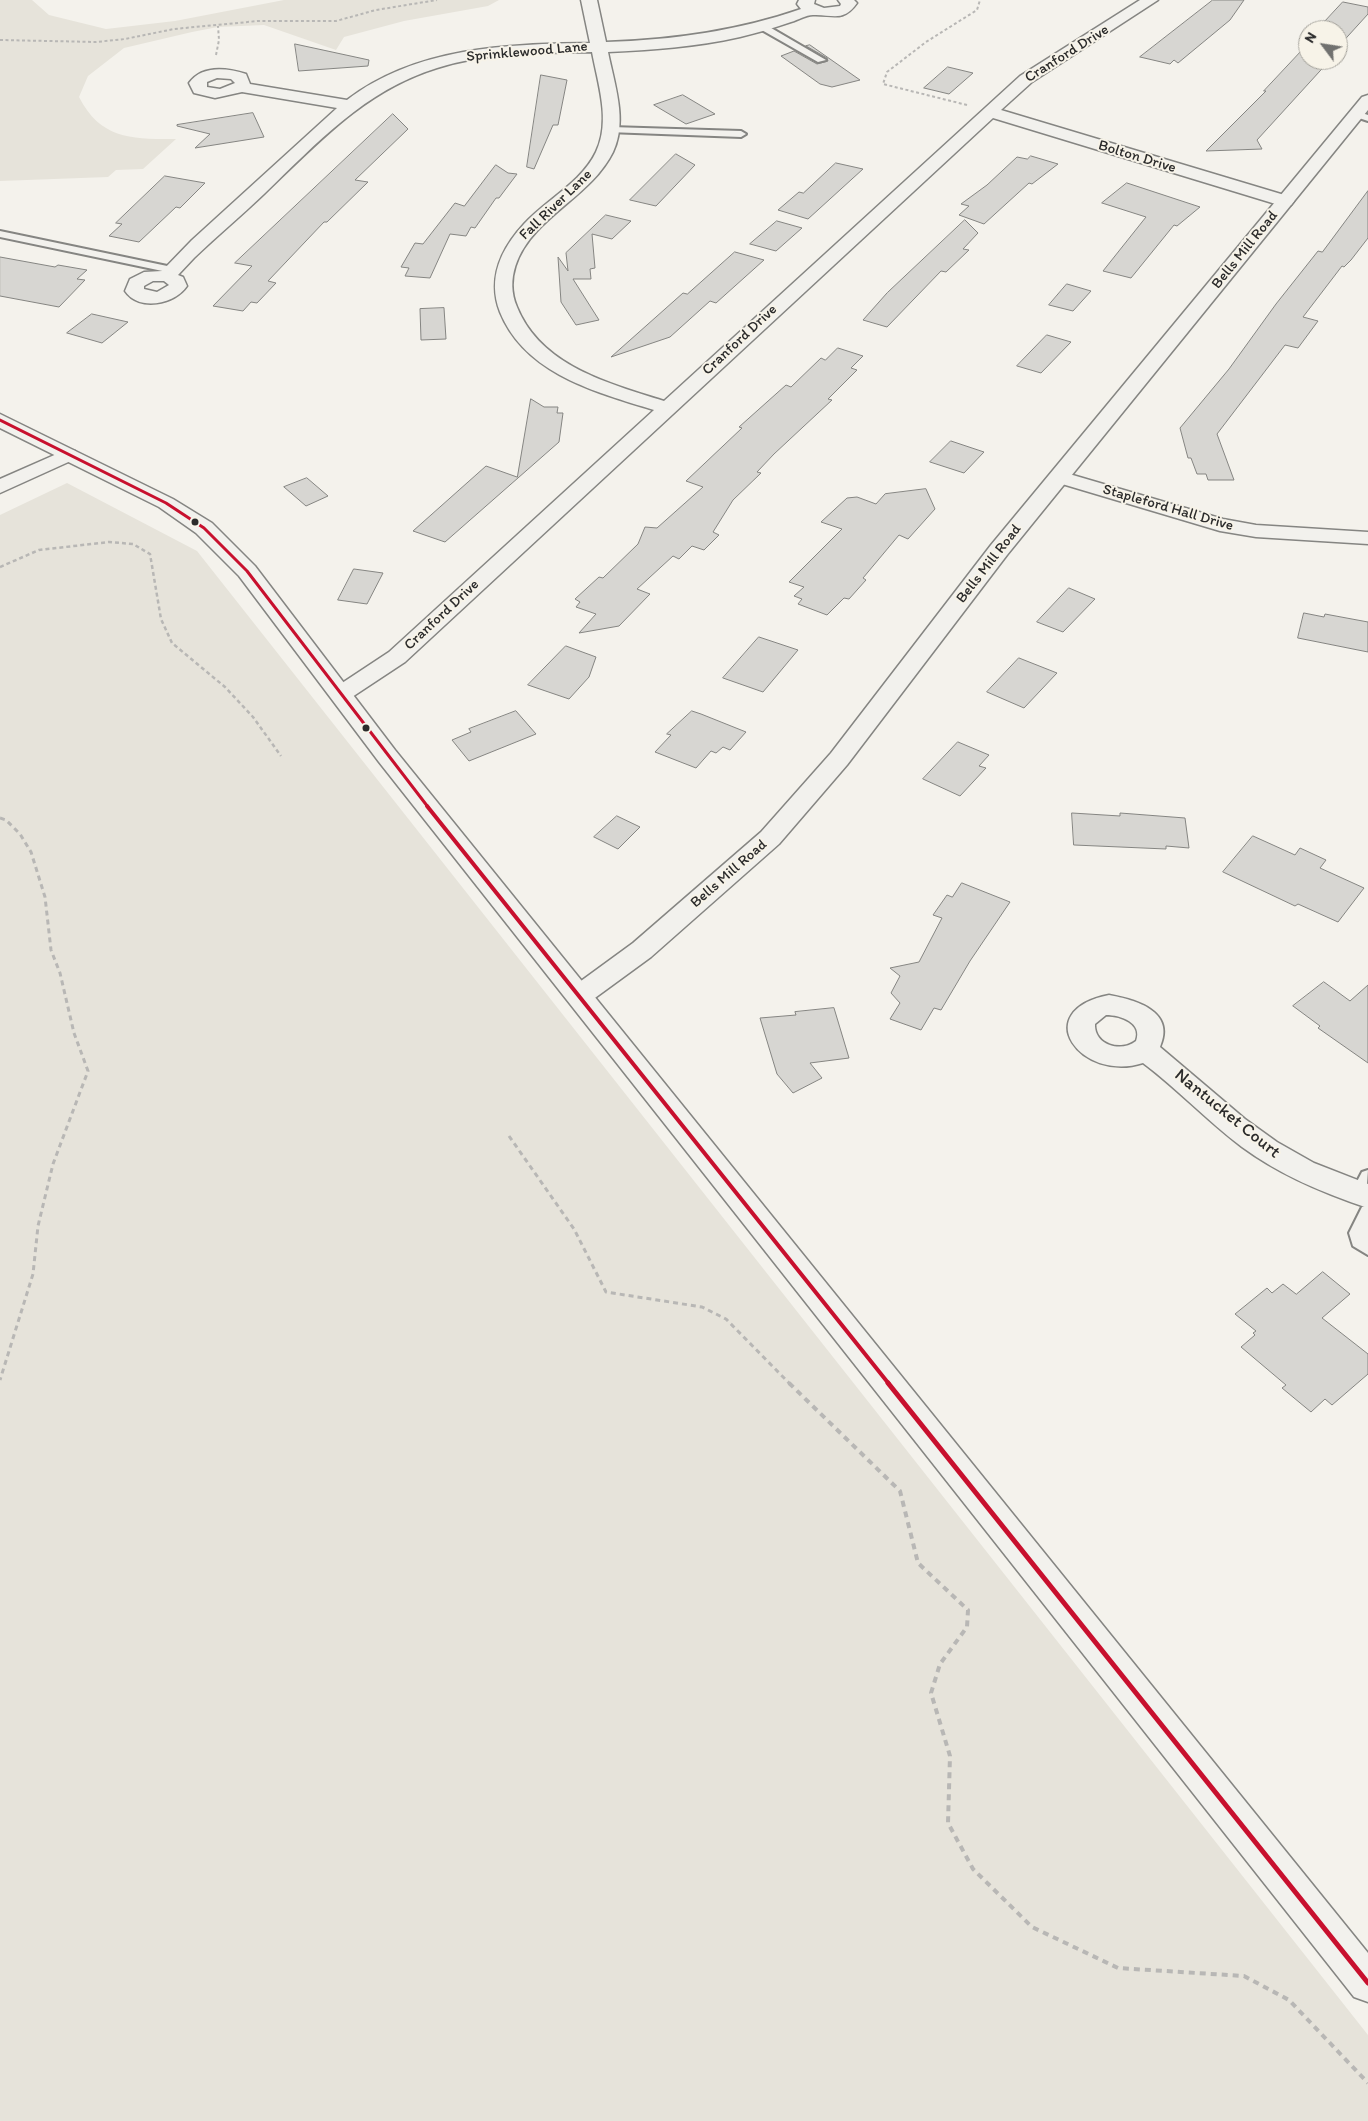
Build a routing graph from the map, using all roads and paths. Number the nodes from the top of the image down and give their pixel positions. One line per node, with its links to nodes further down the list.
1 (437, 0): 7 (path)
2 (589, 0): 10 (street, Fall River Lane)
3 (846, 0): 6 (street, Sprinklewood Lane)
4 (980, 0): 15 (path)
5 (1150, 0): 15 (street, Cranford Drive)
6 (809, 5): 8 (street, Sprinklewood Lane)
7 (218, 26): 9 (path); 12 (path)
8 (763, 28): 10 (street, Sprinklewood Lane); 11 (lane)
9 (0, 40)
10 (598, 46): 14 (street, Sprinklewood Lane); 17 (street, Fall River Lane)
11 (821, 60)
12 (212, 75): 14 (street)
13 (1368, 100): 16 (street, Bells Mill Road)
14 (348, 105): 21 (street, Sprinklewood Lane)
15 (989, 112): 19 (street, Bolton Drive); 22 (street, Cranford Drive)
16 (1362, 116): 19 (street, Bells Mill Road)
17 (611, 130): 18 (lane); 22 (street, Fall River Lane)
18 (741, 134)
19 (1285, 202): 25 (street, Bells Mill Road)
20 (0, 234): 21 (lane)
21 (169, 273)
22 (666, 408): 29 (street, Cranford Drive)
23 (0, 420): 24 (street)
24 (68, 455): 26 (street); 29 (street)
25 (1059, 477): 27 (street, Stapleford Hall Drive); 32 (street, Bells Mill Road)
26 (0, 487)
27 (1368, 538)
28 (0, 567): 30 (path)
29 (340, 694): 32 (street)
30 (281, 756)
31 (0, 818): 37 (path)
32 (578, 996): 38 (street)
33 (1145, 1050): 35 (street, Nantucket Court)
34 (510, 1136): 39 (path)
35 (1366, 1195): 36 (lane)
36 (1368, 1248)
37 (0, 1380)
38 (1368, 1983)
39 (1368, 2083)

